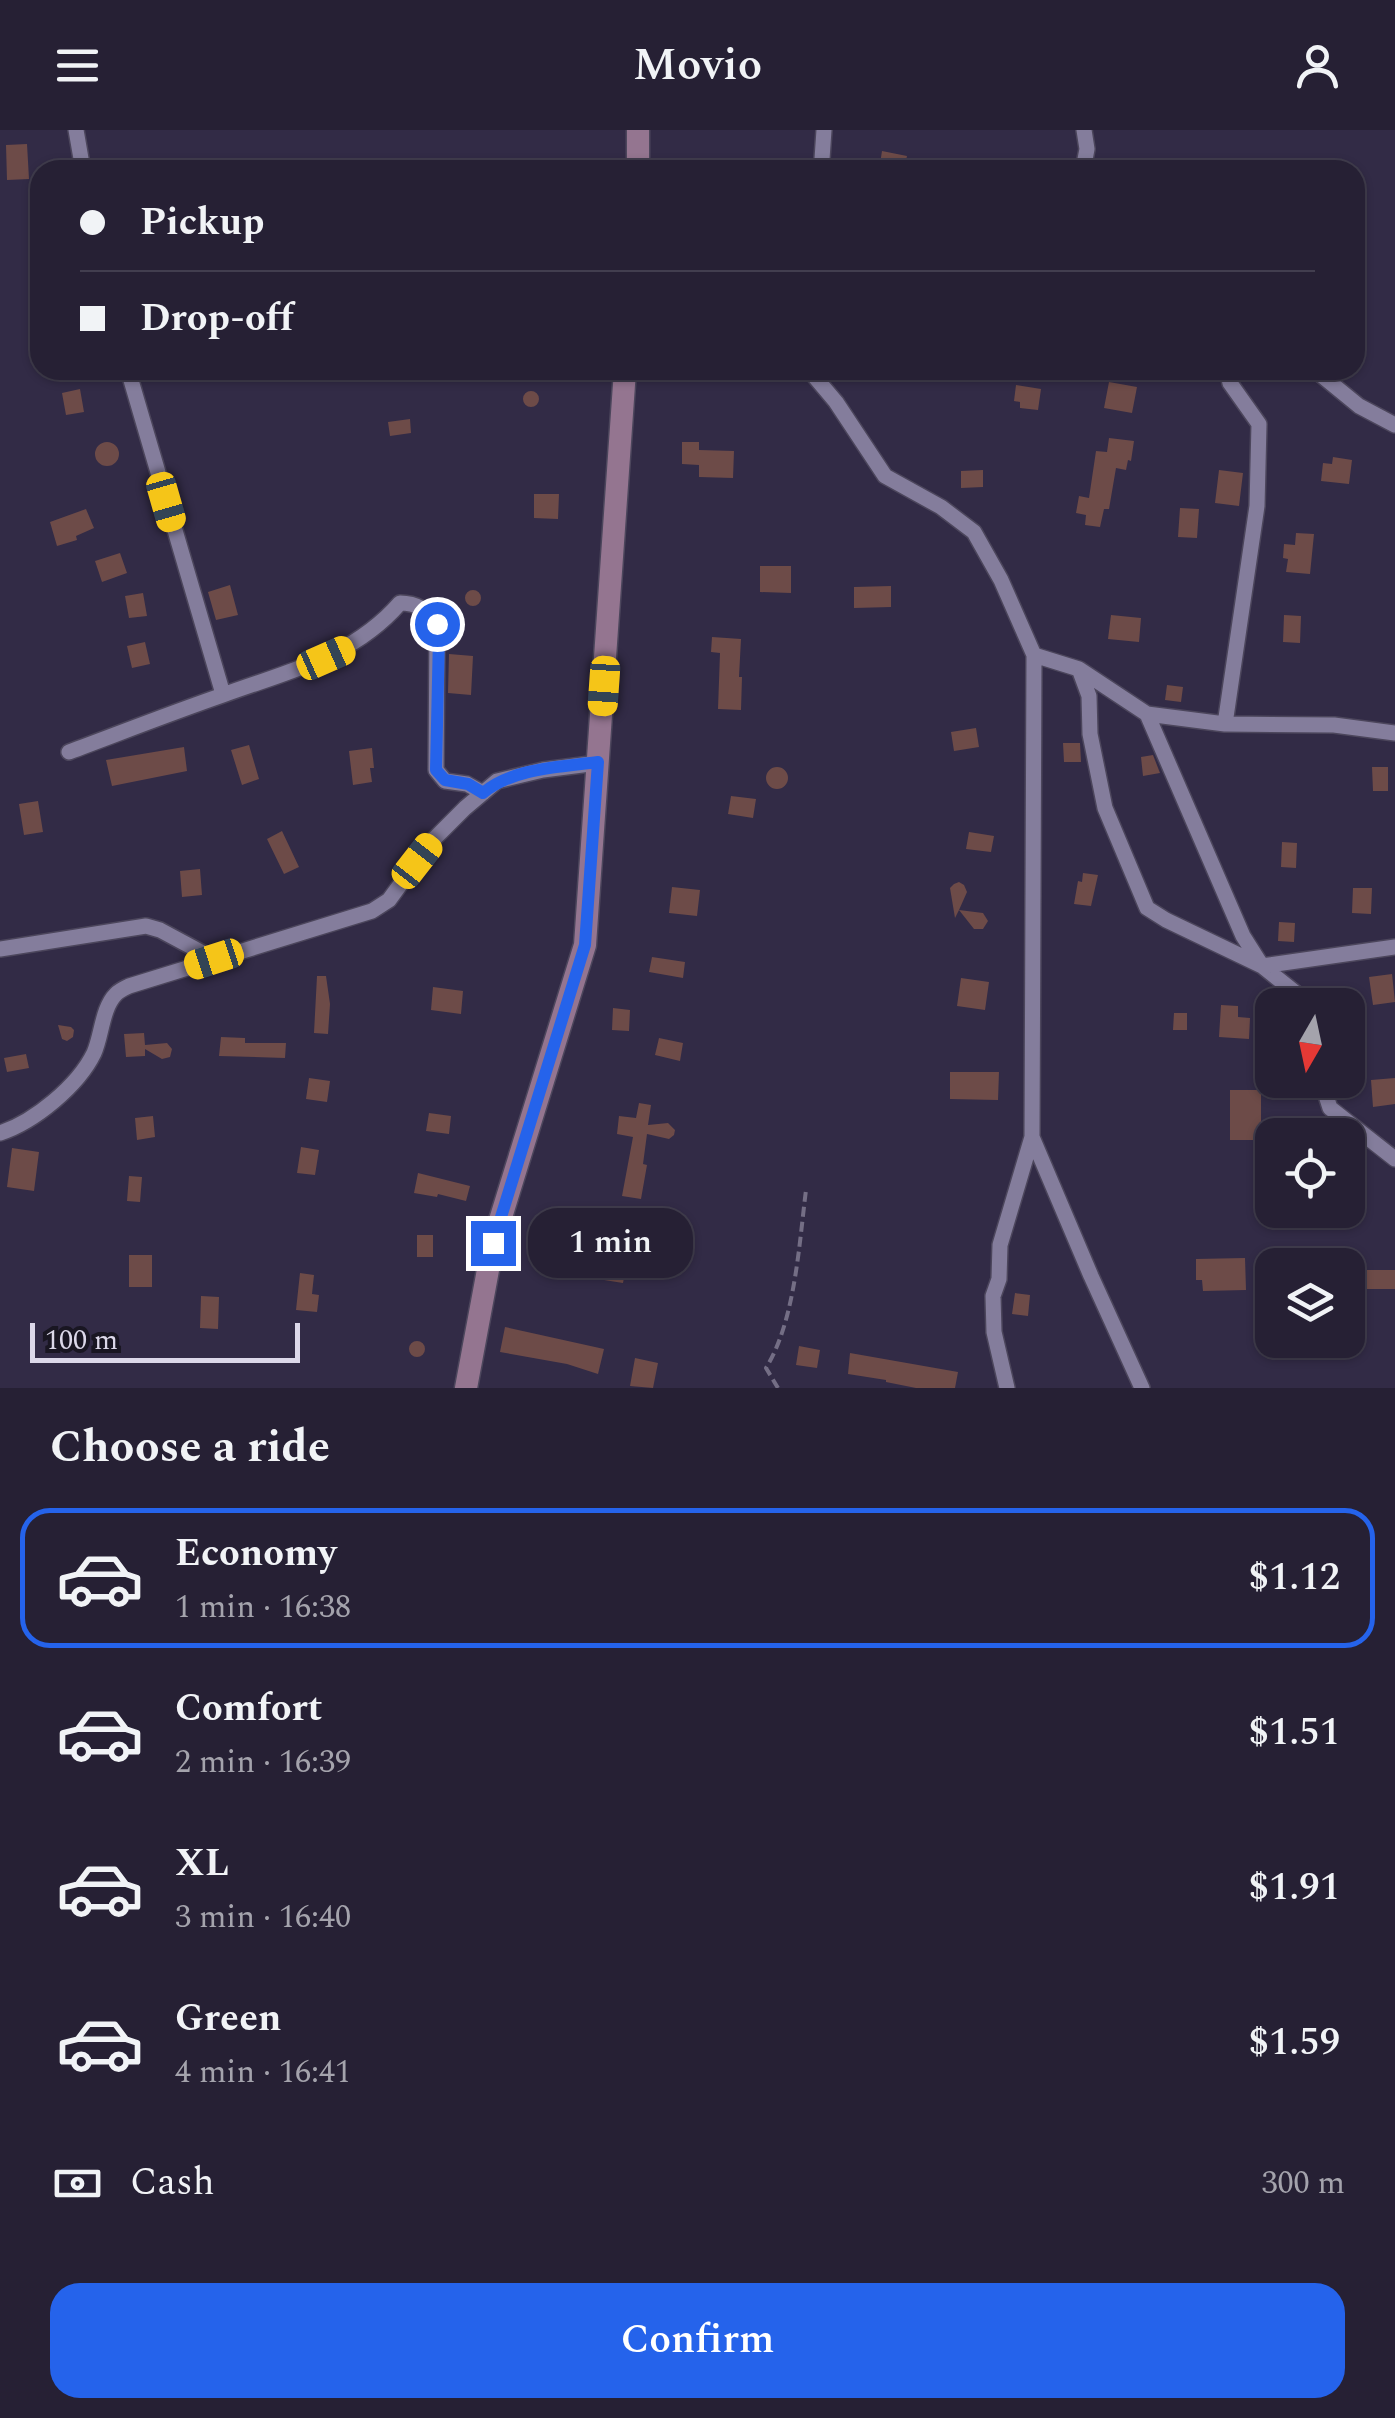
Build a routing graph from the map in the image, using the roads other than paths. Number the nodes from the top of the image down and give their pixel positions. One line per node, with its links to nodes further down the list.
1 (76, 130): 6 (street)
2 (638, 130): 7 (main road)
3 (824, 130): 5 (street)
4 (1084, 130): 8 (street)
5 (822, 158)
6 (81, 160)
7 (638, 160)
8 (1085, 160)
9 (131, 380): 17 (street)
10 (625, 380): 22 (main road)
11 (817, 380): 15 (street)
12 (1229, 380): 19 (street)
13 (1327, 380): 14 (street)
14 (1395, 426)
15 (1034, 655): 16 (street); 31 (street)
16 (1079, 669): 18 (street); 27 (street)
17 (223, 694): 21 (street); 23 (street)
18 (1146, 714): 19 (street); 27 (street)
19 (1224, 724): 20 (street)
20 (1395, 733)
21 (69, 752)
22 (598, 762): 23 (street); 33 (main road)
23 (483, 793): 26 (street)
24 (1395, 947): 27 (street)
25 (0, 948): 26 (street)
26 (214, 959): 30 (street)
27 (1262, 966): 28 (street)
28 (1290, 988)
29 (1327, 1098): 32 (street)
30 (0, 1133)
31 (1032, 1137): 34 (street); 35 (street)
32 (1395, 1160)
33 (466, 1388)
34 (1007, 1388)
35 (1142, 1388)

